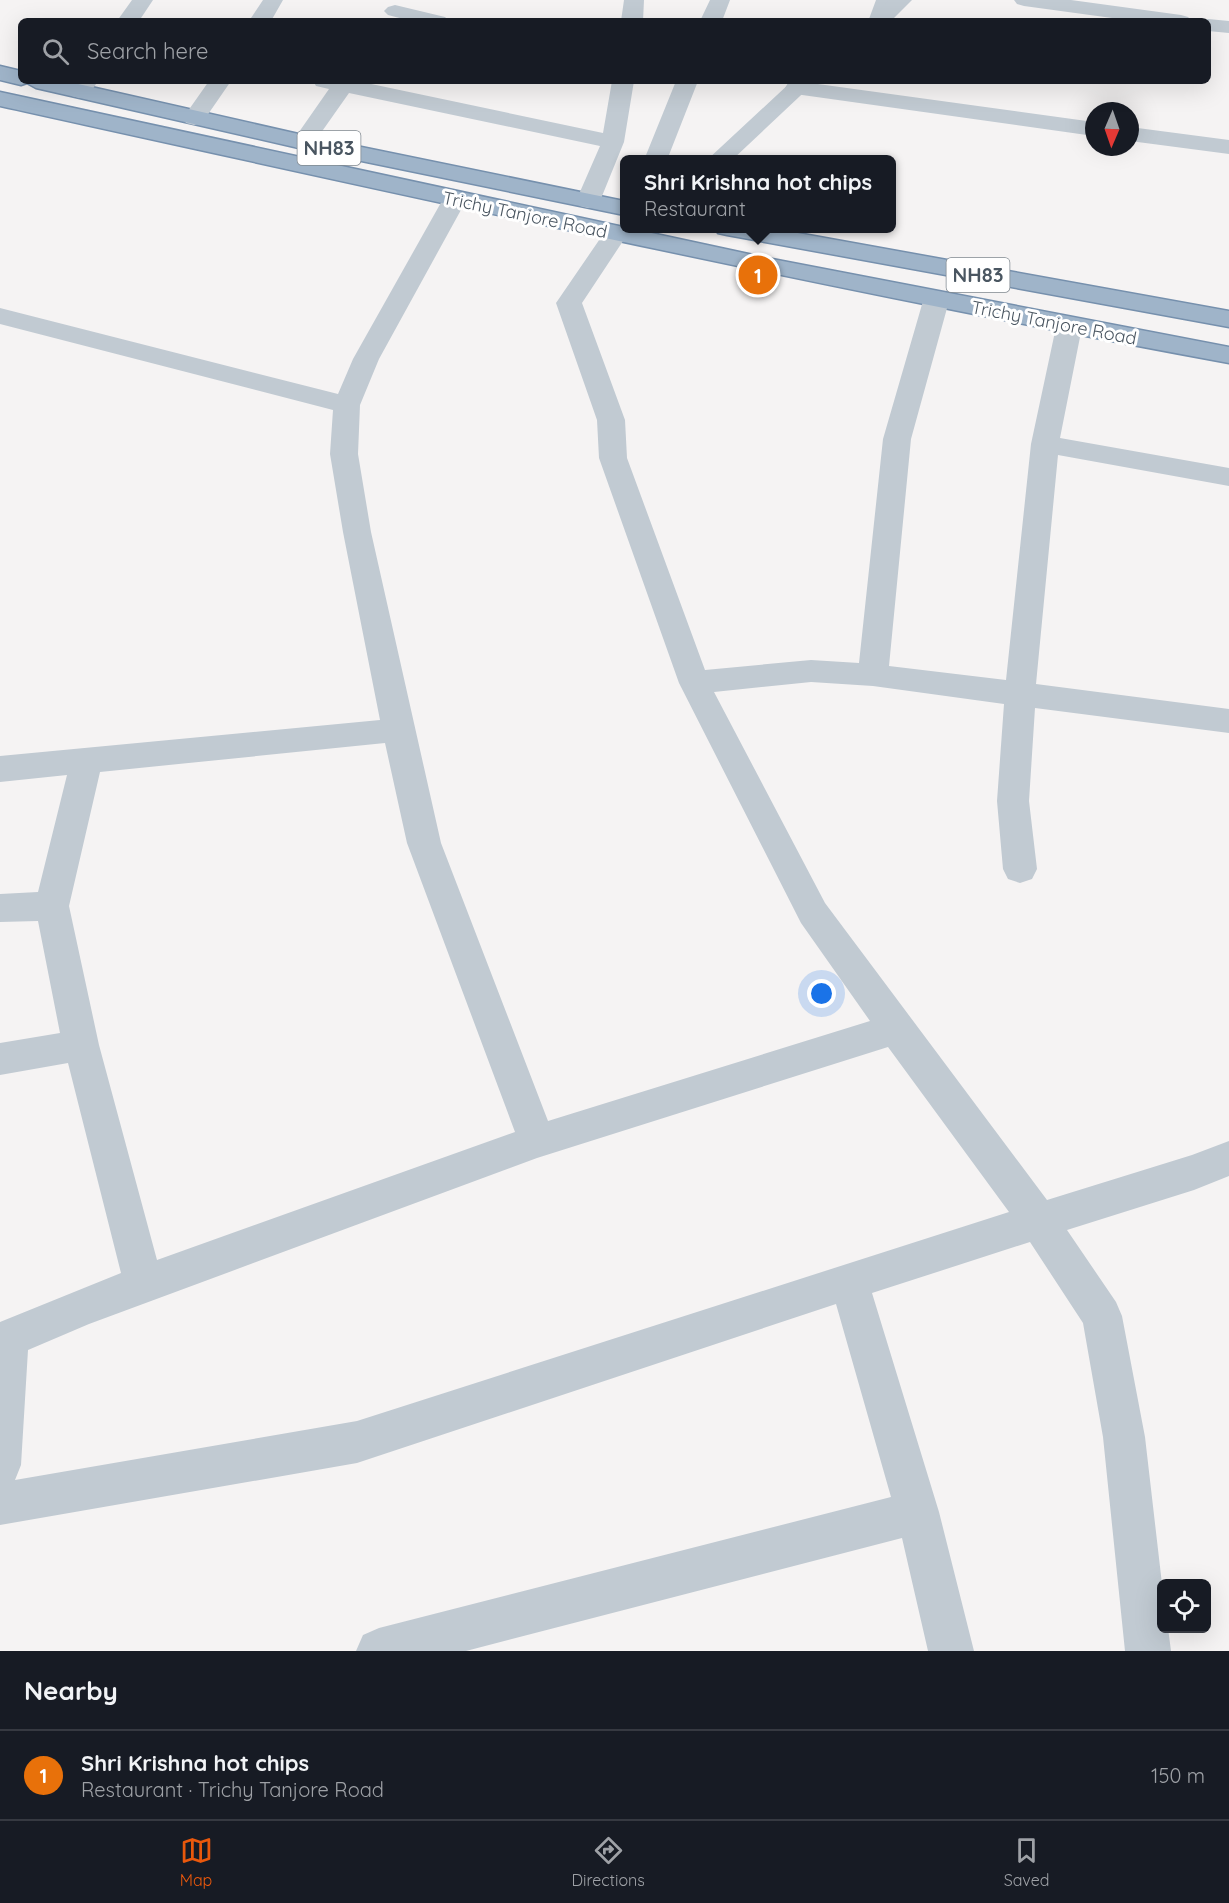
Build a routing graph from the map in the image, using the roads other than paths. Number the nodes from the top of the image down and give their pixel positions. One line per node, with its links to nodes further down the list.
1 (143, 0): 9 (street)
2 (273, 0): 10 (street)
3 (634, 0): 12 (street)
4 (720, 0): 13 (street)
5 (902, 0): 8 (street)
6 (1024, 0): 14 (street)
7 (395, 11): 11 (street)
8 (881, 13)
9 (130, 18)
10 (262, 18)
11 (425, 18)
12 (632, 18)
13 (712, 18)
14 (1159, 18)
15 (1211, 25): 16 (street)
16 (1229, 27)
17 (0, 73): 18 (highway)
18 (18, 77)
19 (64, 84): 26 (highway, Trichy Tanjore Road / NH83)
20 (218, 84): 28 (street)
21 (337, 84): 31 (street)
22 (347, 84): 32 (street)
23 (623, 84): 32 (street)
24 (686, 84): 34 (street)
25 (801, 85): 29 (street); 35 (street)
26 (83, 86): 28 (highway, Trichy Tanjore Road / NH83)
27 (0, 99): 36 (highway, Trichy Tanjore Road / NH83)
28 (194, 118): 31 (highway, Trichy Tanjore Road / NH83)
29 (1085, 128)
30 (1139, 135): 33 (street)
31 (303, 142): 37 (highway, Trichy Tanjore Road / NH83)
32 (613, 142): 37 (street)
33 (1229, 147)
34 (657, 155)
35 (722, 155)
36 (455, 200): 39 (highway, Trichy Tanjore Road / NH83); 48 (street)
37 (588, 201): 38 (highway, Trichy Tanjore Road / NH83)
38 (620, 222)
39 (620, 226)
40 (623, 233): 52 (street)
41 (653, 233): 43 (highway, Trichy Tanjore Road / NH83)
42 (755, 233): 45 (highway, Trichy Tanjore Road / NH83)
43 (936, 301): 46 (highway, Trichy Tanjore Road / NH83); 51 (street)
44 (0, 316): 48 (street)
45 (1229, 319)
46 (1070, 327): 47 (highway, Trichy Tanjore Road / NH83); 49 (street)
47 (1229, 355)
48 (347, 405): 55 (street)
49 (1045, 444): 50 (street); 53 (street)
50 (1229, 477)
51 (873, 675): 52 (street); 53 (street)
52 (694, 683): 61 (street)
53 (1020, 693): 54 (street); 58 (street)
54 (1229, 721)
55 (398, 730): 56 (street); 64 (street)
56 (87, 760): 57 (street); 59 (street)
57 (0, 769)
58 (1020, 869)
59 (52, 906): 60 (street); 62 (street)
60 (0, 908)
61 (896, 1029): 64 (street); 66 (street)
62 (81, 1045): 63 (street); 68 (street)
63 (0, 1059)
64 (537, 1141): 68 (street)
65 (1229, 1158): 66 (street)
66 (1038, 1220): 67 (street); 75 (street)
67 (849, 1281): 71 (street); 72 (street)
68 (144, 1284): 69 (street)
69 (4, 1341): 70 (street)
70 (0, 1465)
71 (0, 1504)
72 (916, 1512): 73 (street); 74 (street)
73 (379, 1651)
74 (951, 1651)
75 (1148, 1651)

